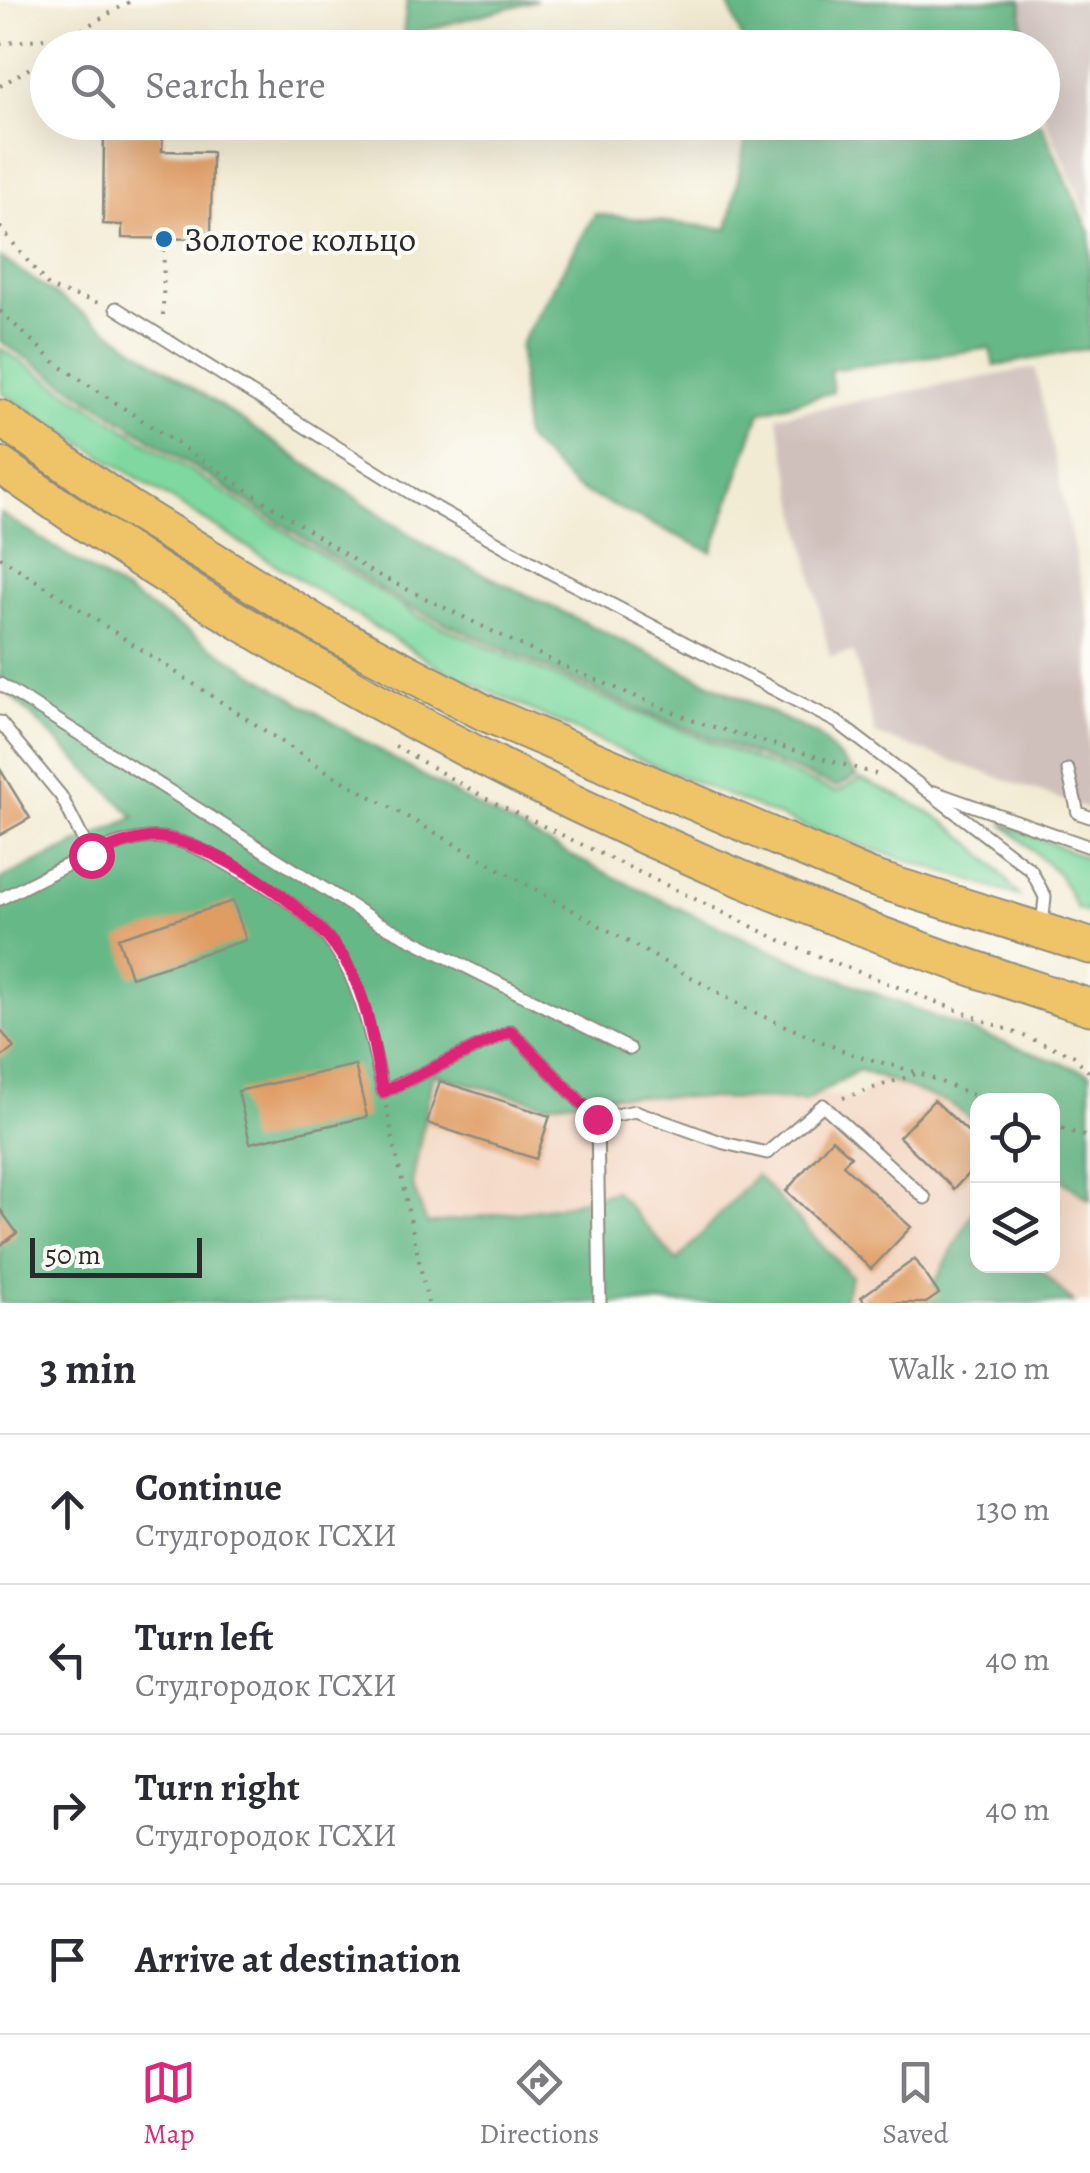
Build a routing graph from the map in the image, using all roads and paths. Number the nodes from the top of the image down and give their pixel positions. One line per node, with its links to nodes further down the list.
1 (133, 0): 2 (path)
2 (81, 30)
3 (30, 40): 4 (path)
4 (0, 44)
5 (30, 68): 6 (path)
6 (0, 86)
7 (0, 227): 10 (path)
8 (164, 238): 9 (path)
9 (163, 296)
10 (116, 308): 18 (lane)
11 (0, 311): 18 (path)
12 (0, 418): 23 (main road)
13 (0, 465): 25 (main road)
14 (0, 557): 29 (path)
15 (0, 684): 28 (lane)
16 (0, 722): 21 (lane)
17 (1068, 770): 19 (lane)
18 (918, 786): 20 (lane); 23 (lane)
19 (1090, 818)
20 (1090, 847)
21 (91, 855): 22 (lane); 30 (lane)
22 (0, 899)
23 (1041, 931): 24 (main road)
24 (1090, 946)
25 (1004, 980): 26 (main road); 27 (main road)
26 (1090, 1008)
27 (1090, 1028)
28 (630, 1049)
29 (919, 1073): 31 (path); 32 (path)
30 (383, 1092): 33 (lane); 37 (path)
31 (970, 1094)
32 (823, 1105): 33 (lane); 36 (lane)
33 (597, 1119): 38 (lane)
34 (1060, 1128): 35 (path)
35 (1090, 1138)
36 (925, 1198)
37 (428, 1303)
38 (600, 1303)

